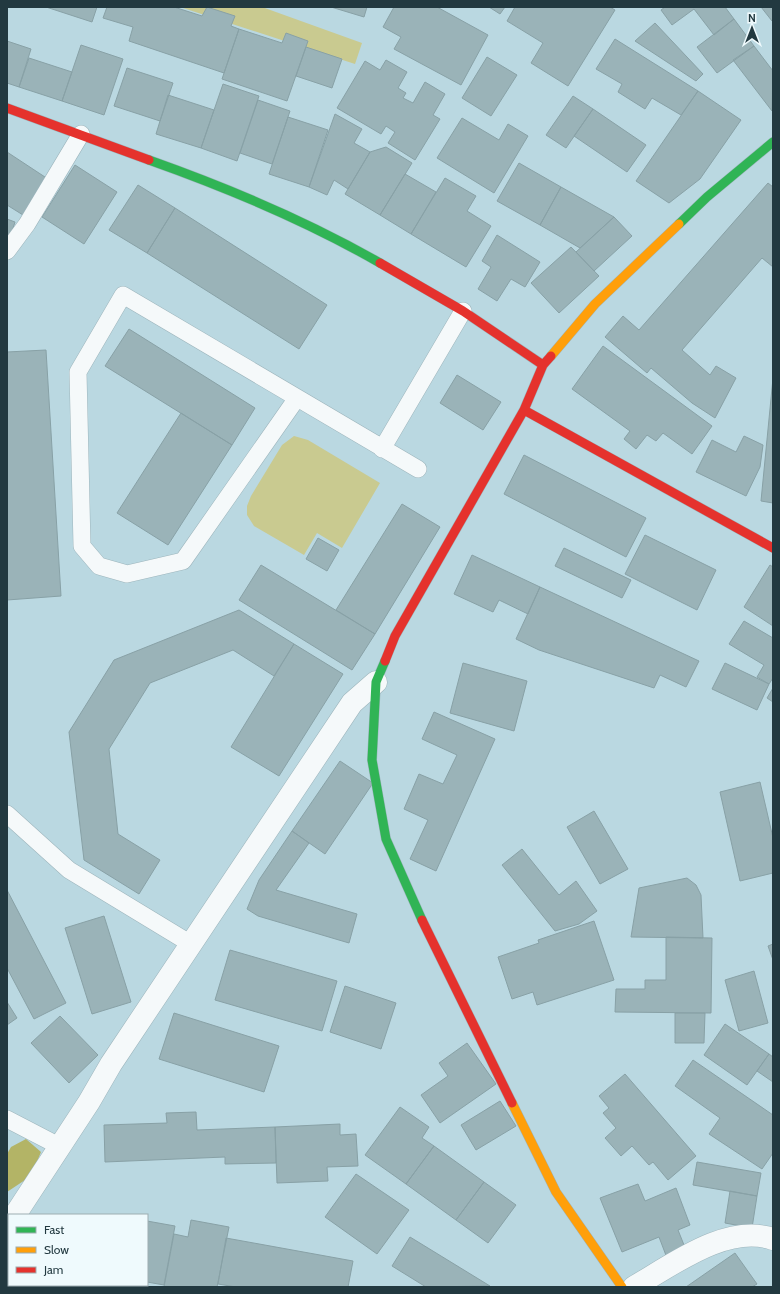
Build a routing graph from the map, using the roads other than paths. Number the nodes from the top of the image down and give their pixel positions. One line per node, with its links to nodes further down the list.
1 (7, 108): 2 (street)
2 (81, 134): 4 (lane); 5 (street)
3 (773, 142): 6 (street)
4 (7, 251)
5 (463, 311): 6 (street); 9 (lane)
6 (543, 365): 8 (street)
7 (297, 398): 7 (lane); 9 (lane)
8 (524, 410): 11 (street); 12 (street)
9 (382, 449): 10 (lane)
10 (418, 469)
11 (773, 548)
12 (376, 682): 14 (street); 19 (street)
13 (7, 814): 14 (lane)
14 (191, 944): 16 (street)
15 (7, 1119): 16 (lane)
16 (62, 1141): 17 (street)
17 (16, 1214)
18 (773, 1239): 20 (street)
19 (622, 1287)
20 (634, 1287)

